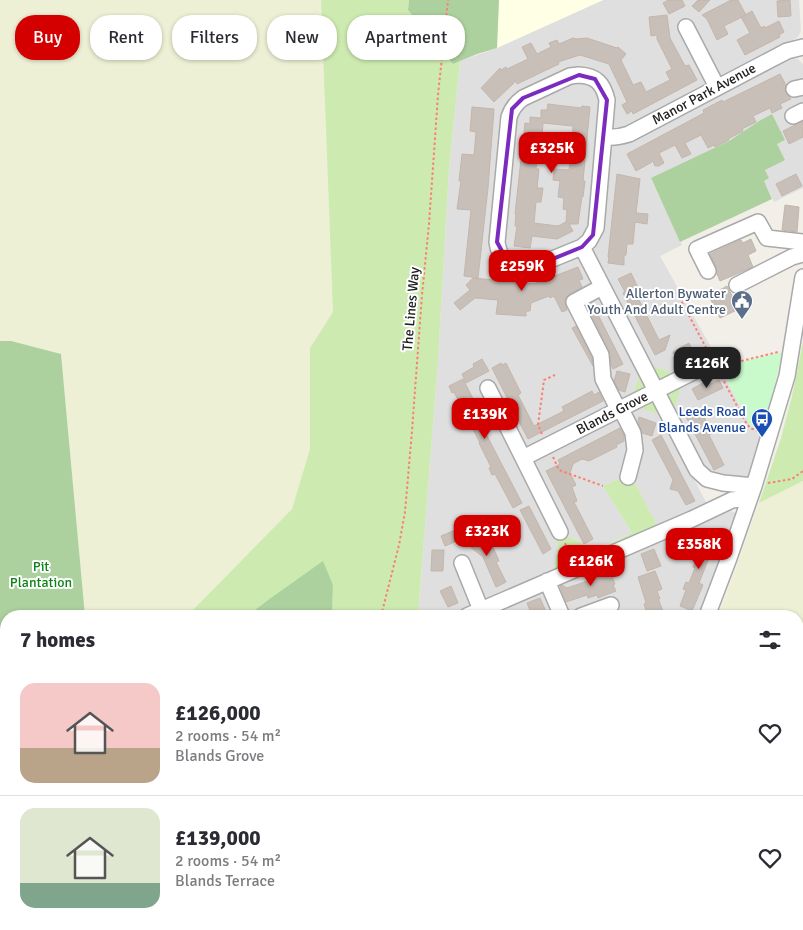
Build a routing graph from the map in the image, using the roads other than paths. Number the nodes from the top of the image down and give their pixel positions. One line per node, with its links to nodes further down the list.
1 (686, 27): 3 (street)
2 (803, 48): 3 (street, Manor Park Avenue)
3 (717, 87): 4 (street, Manor Park Avenue)
4 (604, 137): 6 (street); 6 (street)
5 (803, 242): 8 (street)
6 (582, 247): 11 (street)
7 (803, 254): 10 (street)
8 (708, 271)
9 (803, 277): 18 (street)
10 (737, 285)
11 (602, 287): 14 (street); 15 (street)
12 (701, 368): 14 (street, Blands Grove)
13 (488, 388): 16 (street)
14 (656, 391): 15 (street, Blands Grove); 18 (street)
15 (620, 410): 16 (street, Blands Grove); 17 (street)
16 (523, 458): 19 (street)
17 (628, 477)
18 (751, 492): 21 (street); 26 (street)
19 (560, 532)
20 (462, 563): 23 (street)
21 (547, 581): 23 (street); 24 (street)
22 (611, 605): 25 (street)
23 (481, 610)
24 (559, 610)
25 (597, 610)
26 (709, 610)

